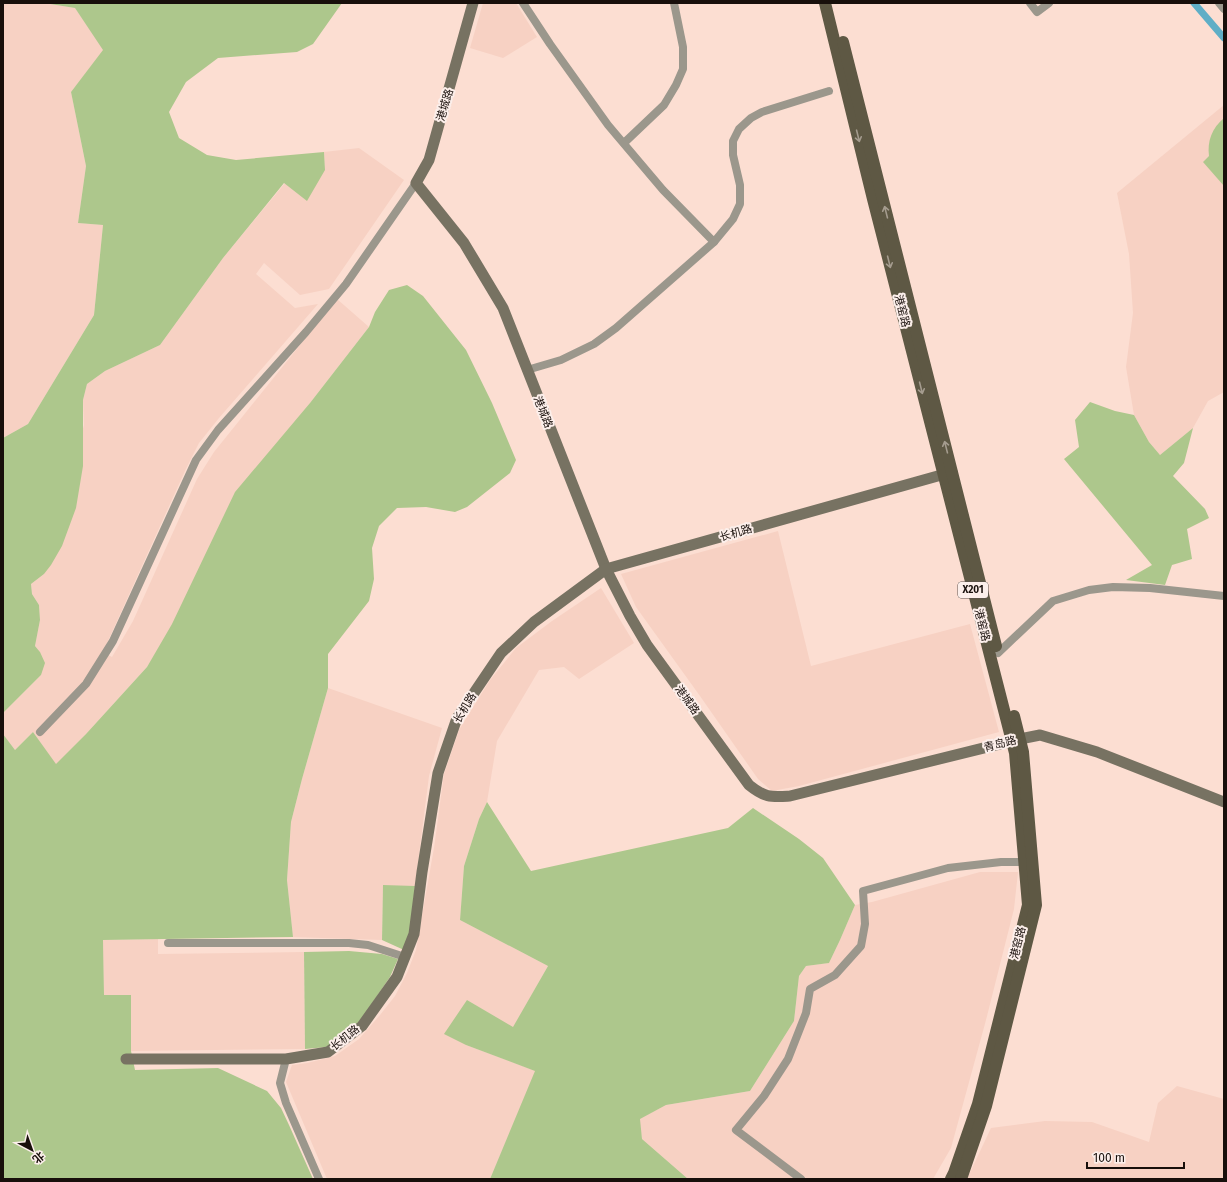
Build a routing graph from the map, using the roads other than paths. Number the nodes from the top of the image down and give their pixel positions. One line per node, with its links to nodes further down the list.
1 (474, 3): 12 (street, 港城路)
2 (523, 3): 11 (street)
3 (674, 3): 11 (street)
4 (825, 3): 15 (main road, 港窑路 / X201, one-way to 15)
5 (833, 3): 15 (main road, 港窑路 / X201, one-way to 5)
6 (1030, 3): 7 (street)
7 (1049, 3)
8 (1219, 3): 9 (street)
9 (1224, 9)
10 (829, 91): 13 (street)
11 (624, 143): 13 (street)
12 (416, 183): 14 (street, 港城路); 19 (street)
13 (714, 242): 14 (street)
14 (527, 370): 16 (street, 港城路)
15 (948, 474): 16 (street, 长机路); 18 (main road, 港窑路 / X201); 20 (main road, 港窑路 / X201)
16 (606, 569): 21 (street, 港城路); 25 (street, 长机路)
17 (1224, 596): 18 (street)
18 (998, 653): 20 (main road, 港窑路 / X201)
19 (40, 732)
20 (1016, 740): 21 (street, 青岛路); 22 (street, 青岛路); 23 (main road, 港窑路 / X201); 31 (main road, 港窑路 / X201)
21 (770, 797)
22 (1224, 802)
23 (1024, 862): 29 (street); 30 (main road, 港窑路 / X201)
24 (168, 943): 25 (street)
25 (405, 957): 27 (street, 长机路)
26 (126, 1059): 27 (street, 长机路)
27 (286, 1059): 28 (street)
28 (319, 1179)
29 (801, 1179)
30 (951, 1179)
31 (961, 1179)

